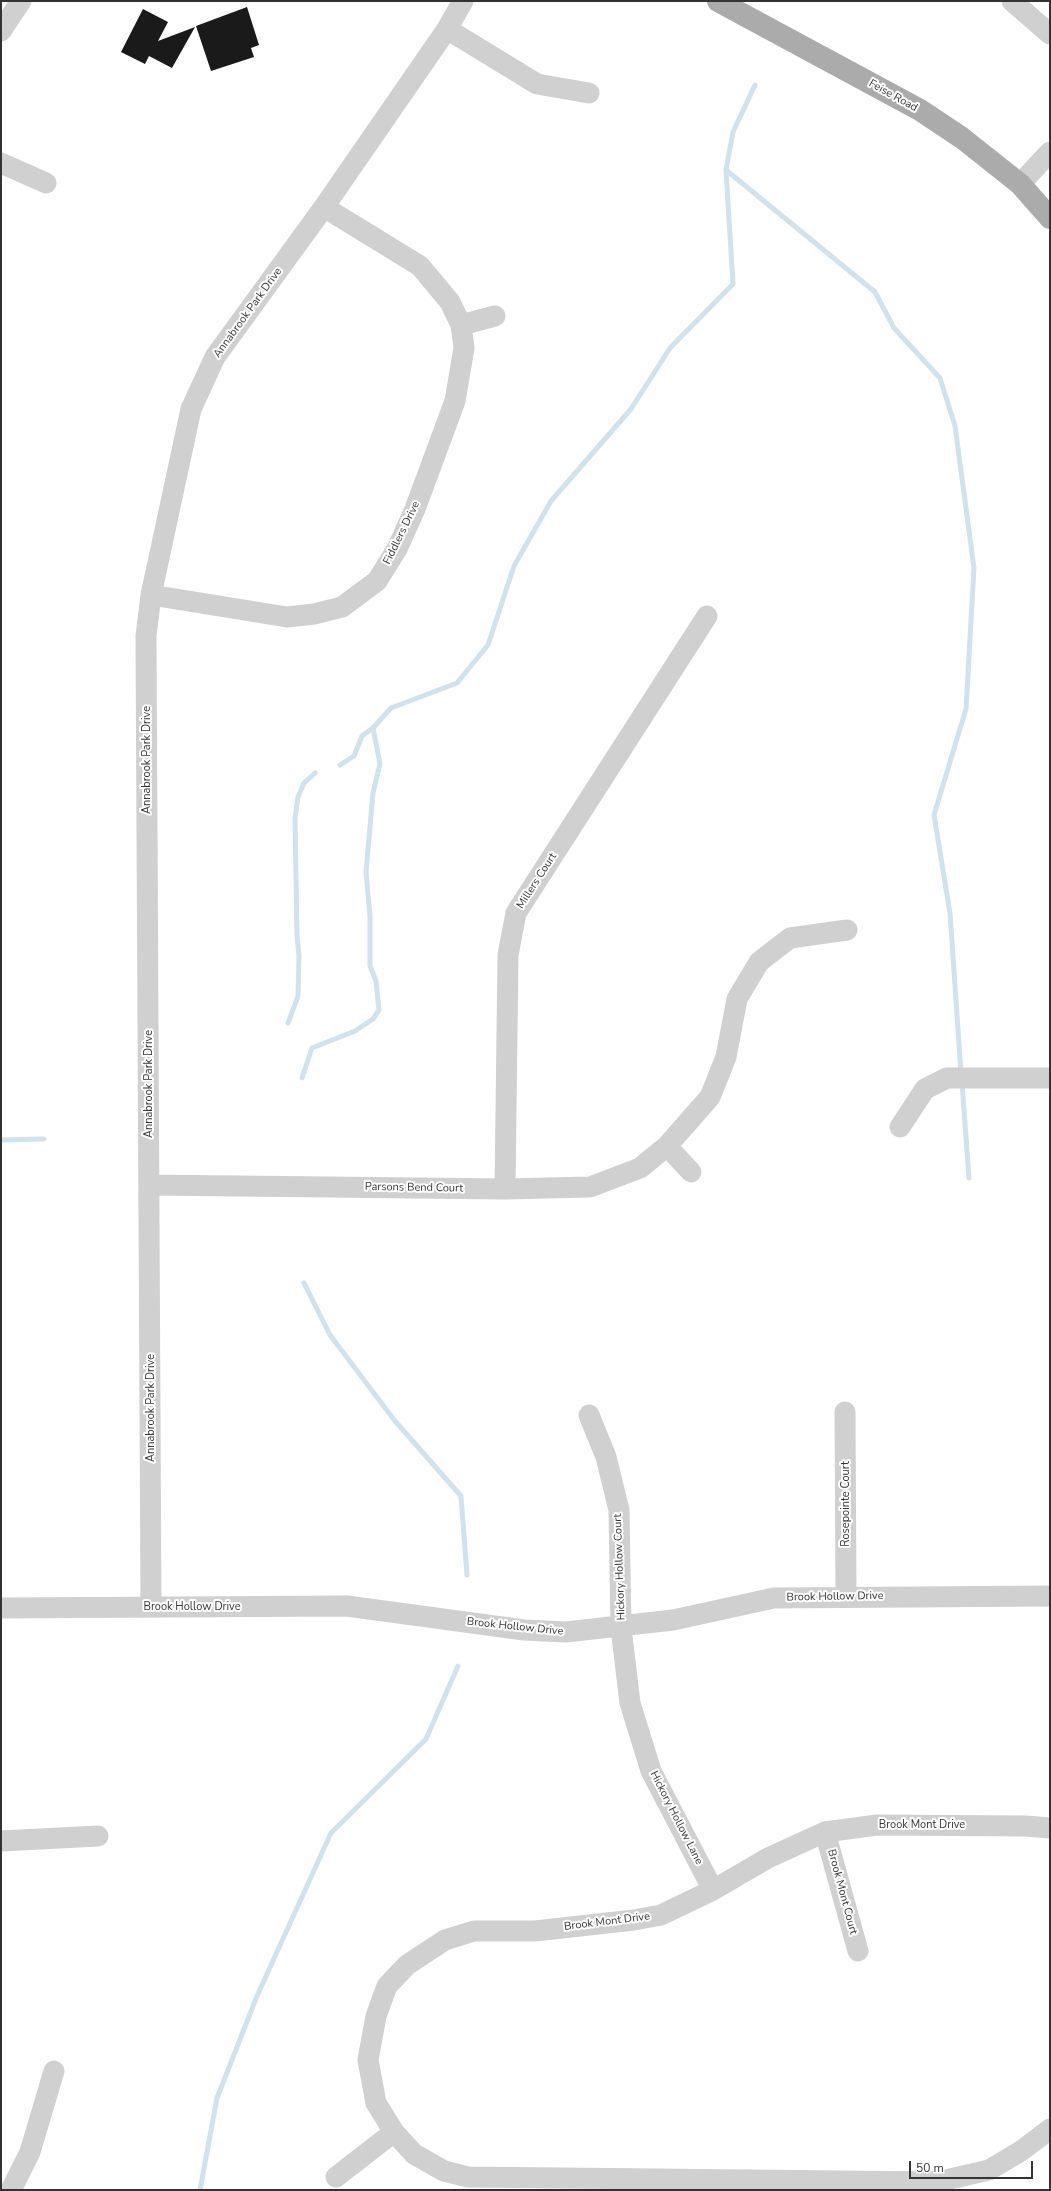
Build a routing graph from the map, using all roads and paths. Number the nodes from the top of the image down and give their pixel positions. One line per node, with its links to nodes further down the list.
1 (21, 1): 6 (street)
2 (463, 1): 5 (street, Annabrook Park Drive)
3 (718, 1): 12 (main road, Feise Road)
4 (1012, 1): 7 (street)
5 (447, 29): 8 (street); 13 (street, Annabrook Park Drive)
6 (1, 31)
7 (1050, 34)
8 (589, 93)
9 (1050, 152): 12 (street)
10 (1, 163): 11 (street)
11 (46, 183)
12 (1020, 184): 14 (main road, Feise Road)
13 (324, 207): 16 (street, Fiddlers Drive); 17 (street, Annabrook Park Drive)
14 (1050, 218)
15 (495, 316): 16 (street)
16 (461, 325): 17 (street, Fiddlers Drive)
17 (151, 595): 24 (street, Annabrook Park Drive)
18 (706, 616): 25 (street, Millers Court)
19 (847, 930): 22 (street, Parsons Bend Court)
20 (1050, 1078): 21 (street)
21 (900, 1127)
22 (667, 1146): 23 (street); 25 (street, Parsons Bend Court)
23 (691, 1172)
24 (150, 1185): 25 (street, Parsons Bend Court); 30 (street, Annabrook Park Drive)
25 (505, 1189)
26 (845, 1412): 28 (street, Rosepointe Court)
27 (589, 1415): 32 (street, Hickory Hollow Court)
28 (846, 1596): 29 (street, Brook Hollow Drive); 32 (street, Brook Hollow Drive)
29 (1050, 1596)
30 (151, 1607): 31 (street, Brook Hollow Drive); 32 (street, Brook Hollow Drive)
31 (1, 1608)
32 (622, 1628): 37 (street, Hickory Hollow Lane)
33 (1050, 1828): 34 (street, Brook Mont Drive)
34 (825, 1832): 37 (street, Brook Mont Drive); 38 (street, Brook Mont Court)
35 (98, 1836): 36 (street)
36 (1, 1841)
37 (713, 1890): 40 (street, Brook Mont Drive)
38 (858, 1951)
39 (54, 2071): 43 (street)
40 (394, 2132): 41 (street, Brook Mont Drive); 42 (street)
41 (1049, 2132)
42 (336, 2177)
43 (11, 2190)

